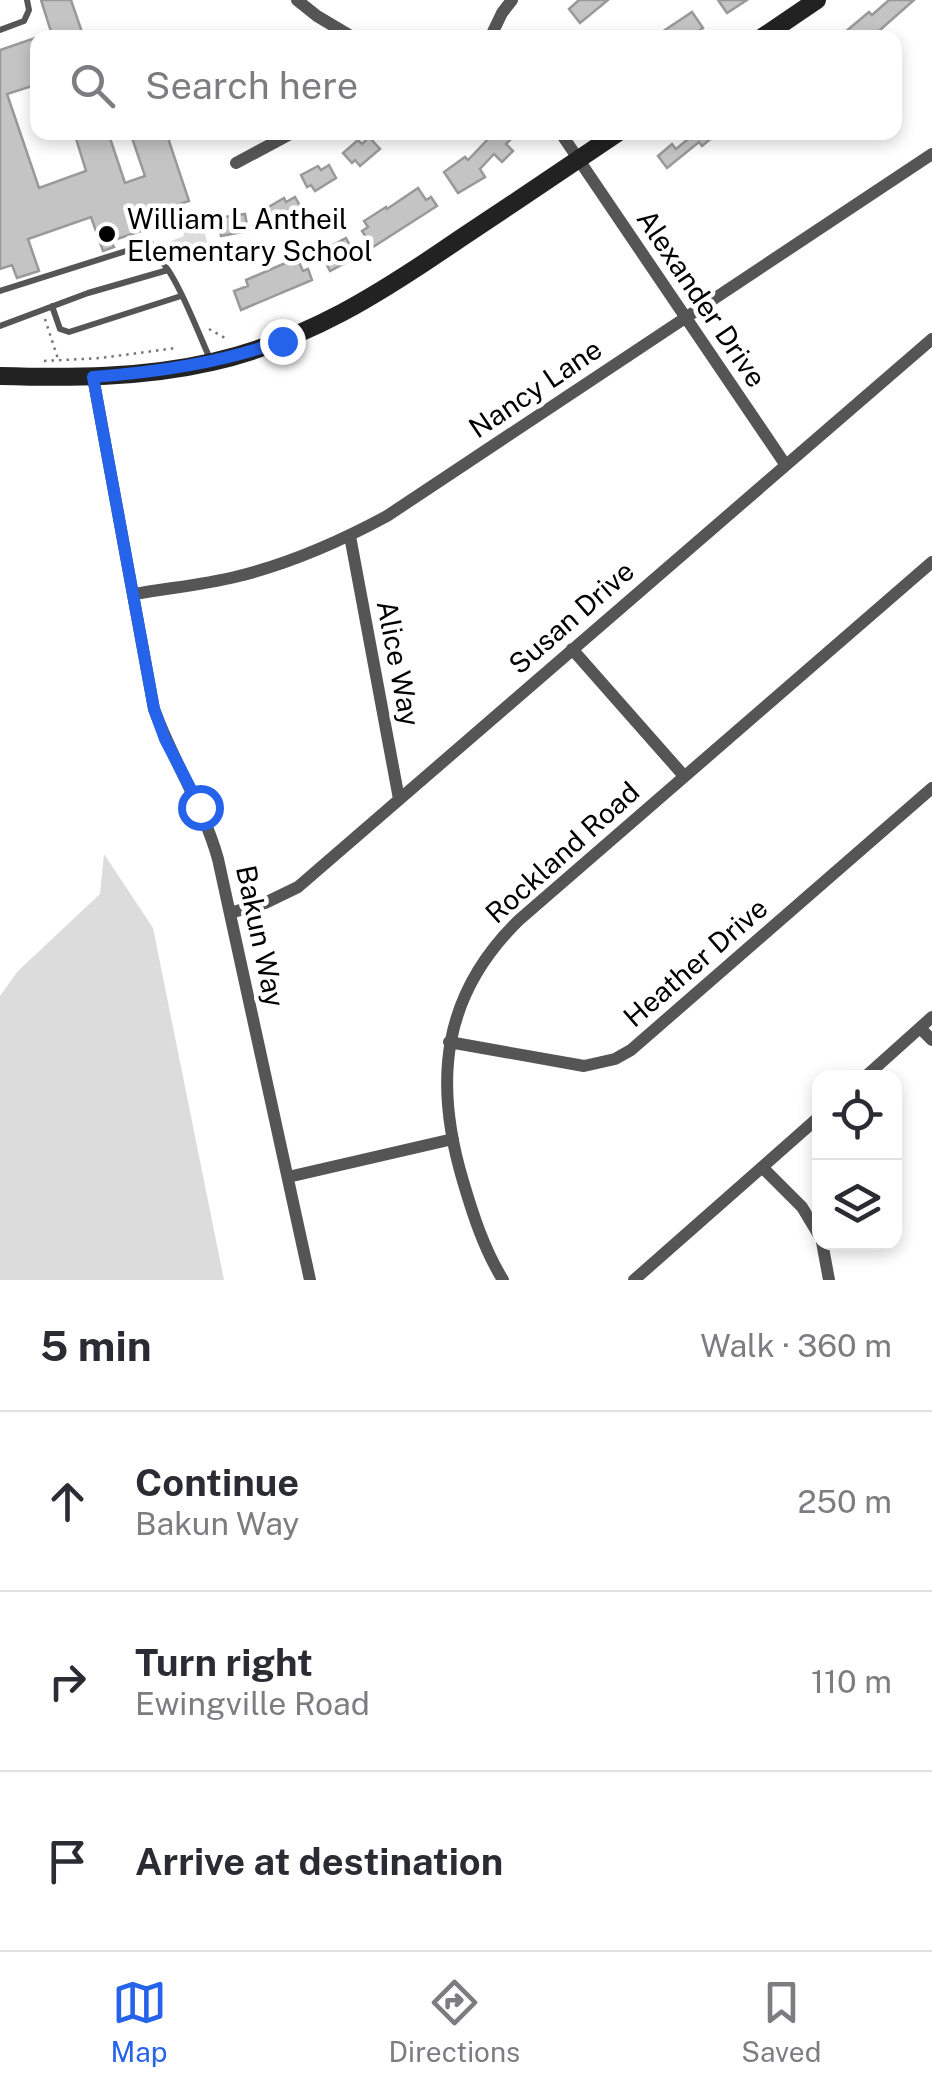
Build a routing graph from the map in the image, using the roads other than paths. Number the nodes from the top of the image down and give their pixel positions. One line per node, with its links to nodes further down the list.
1 (27, 0): 5 (lane)
2 (297, 0): 6 (street)
3 (512, 0): 7 (street)
4 (817, 0): 8 (main road)
5 (0, 30)
6 (341, 30)
7 (494, 30)
8 (773, 30)
9 (279, 140): 14 (street)
10 (565, 140): 13 (street, Alexander Drive)
11 (608, 140): 13 (main road)
12 (932, 154): 19 (street, Nancy Lane)
13 (579, 160): 19 (street, Alexander Drive); 22 (main road)
14 (236, 162)
15 (168, 270): 16 (lane); 17 (lane); 18 (lane)
16 (0, 291)
17 (181, 296): 18 (lane); 22 (lane)
18 (52, 306): 20 (lane)
19 (686, 318): 25 (street, Alexander Drive); 26 (street, Nancy Lane)
20 (0, 326)
21 (932, 339): 25 (street, Susan Drive)
22 (211, 362): 24 (main road)
23 (0, 376): 24 (main road)
24 (93, 377): 28 (street, Bakun Way)
25 (785, 464): 29 (street, Susan Drive)
26 (350, 536): 28 (street, Nancy Lane); 32 (street, Alice Way)
27 (932, 562): 30 (street, Rockland Road)
28 (134, 594): 33 (street, Bakun Way)
29 (572, 649): 30 (street); 32 (street, Susan Drive)
30 (684, 776): 37 (street, Rockland Road)
31 (932, 788): 37 (street, Heather Drive)
32 (400, 799): 33 (street, Susan Drive)
33 (230, 913): 42 (street, Bakun Way)
34 (932, 1018): 35 (street)
35 (920, 1028): 36 (street); 38 (street)
36 (932, 1040)
37 (449, 1042): 40 (street, Rockland Road)
38 (873, 1070)
39 (812, 1123): 41 (street)
40 (452, 1139): 42 (street); 46 (street, Rockland Road)
41 (762, 1167): 43 (street); 47 (street)
42 (288, 1177): 45 (street, Bakun Way)
43 (812, 1224)
44 (823, 1250): 48 (street)
45 (310, 1280)
46 (503, 1280)
47 (634, 1280)
48 (830, 1280)

